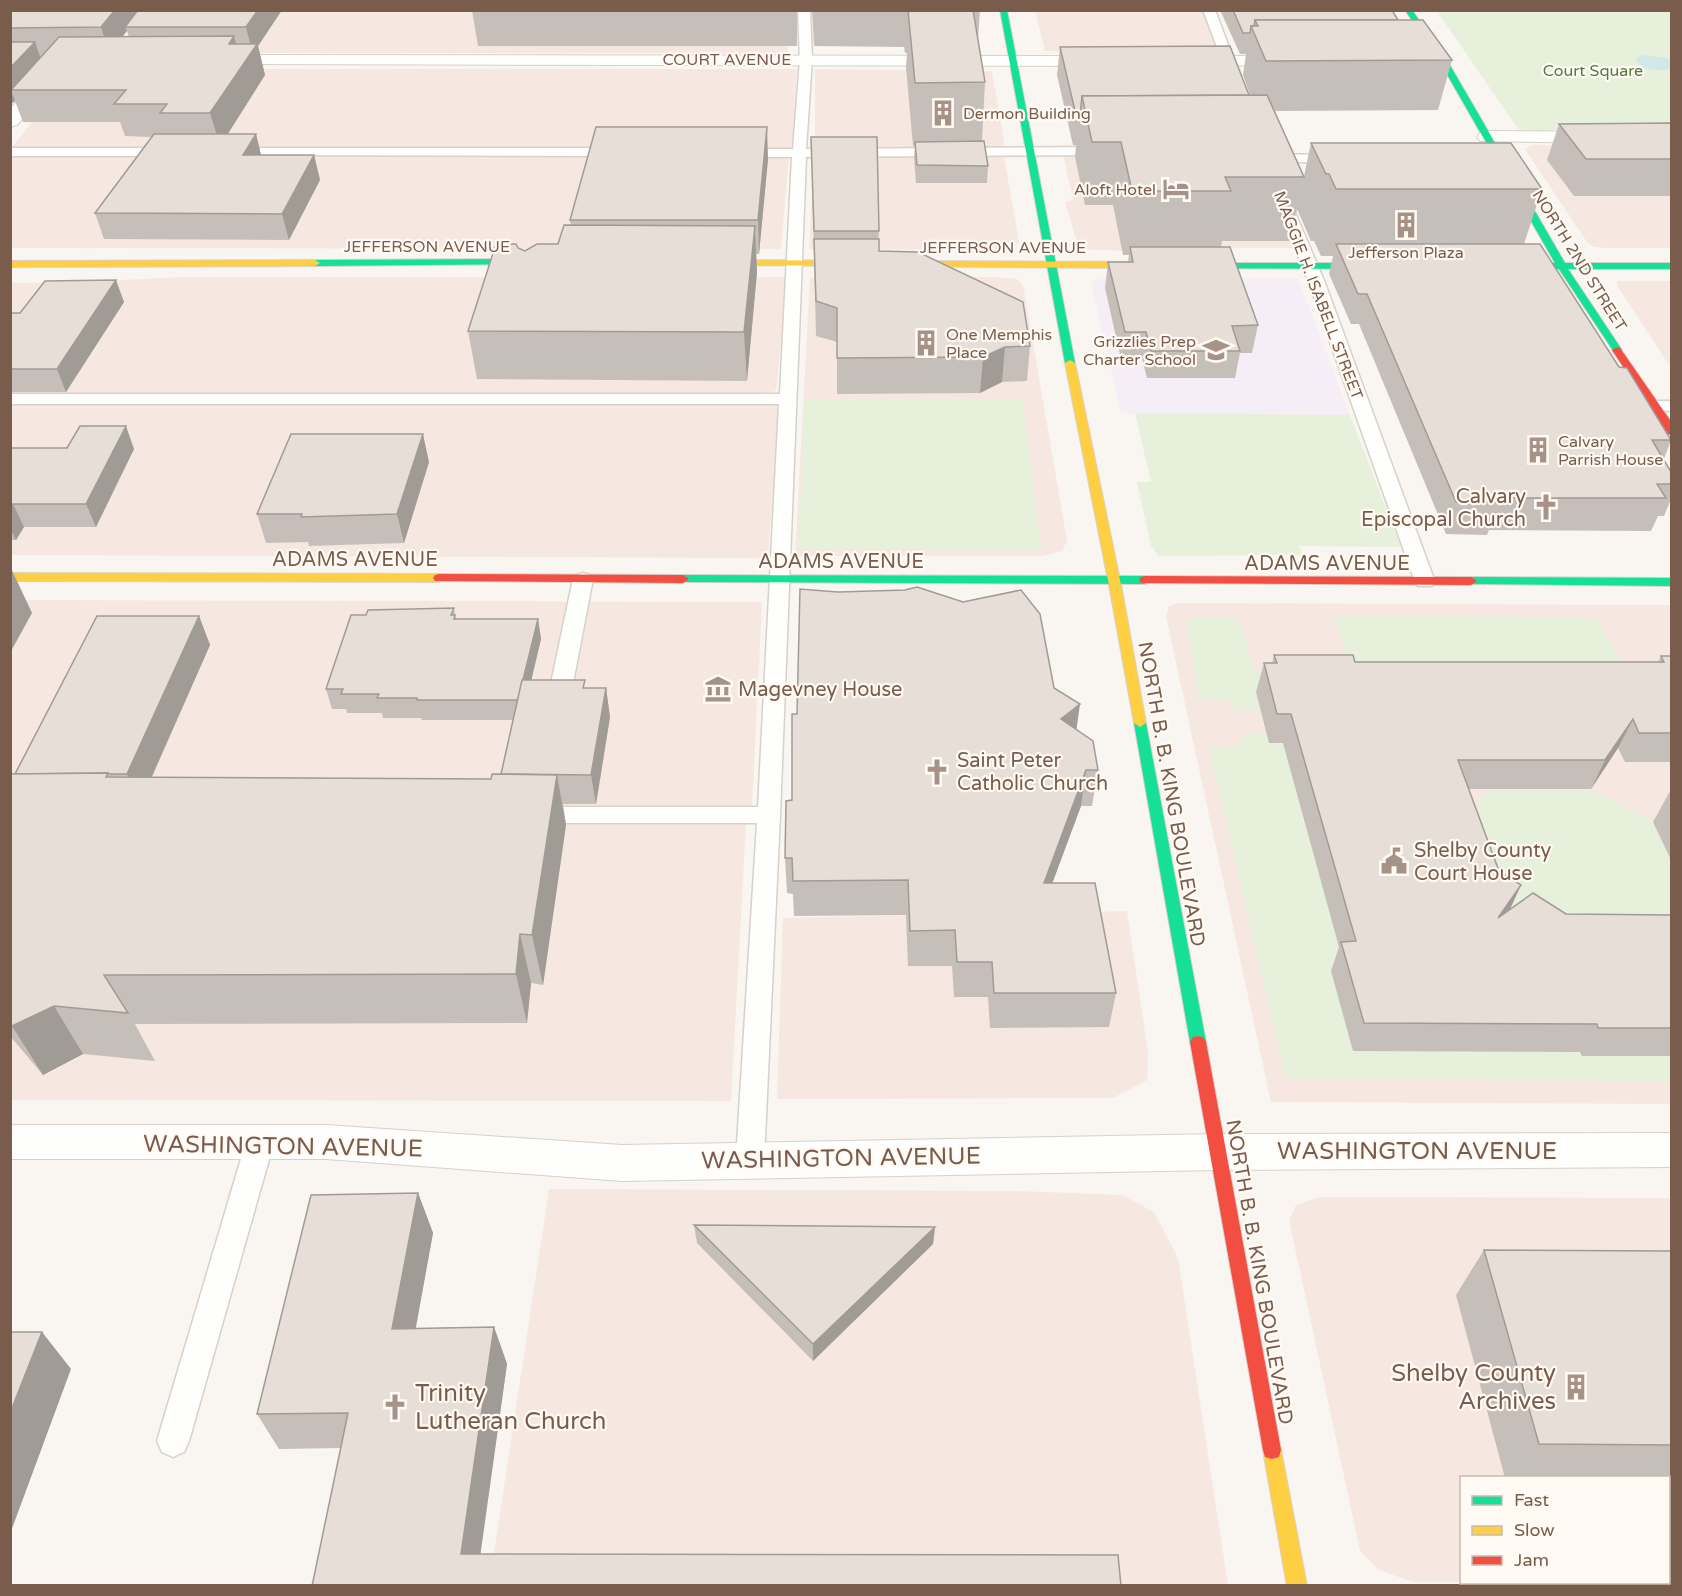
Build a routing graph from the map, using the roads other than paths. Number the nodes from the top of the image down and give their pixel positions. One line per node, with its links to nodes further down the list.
1 (804, 10): 6 (lane)
2 (1003, 10): 7 (main road, NORTH B. B. KING BOULEVARD)
3 (1209, 10): 11 (lane)
4 (1408, 10): 14 (main road, NORTH 2ND STREET)
5 (198, 60): 6 (street, COURT AVENUE)
6 (806, 60): 7 (street, COURT AVENUE); 26 (lane)
7 (1012, 60): 9 (street, COURT AVENUE); 19 (main road, NORTH B. B. KING BOULEVARD)
8 (53, 61): 16 (street)
9 (1123, 61)
10 (1170, 61): 11 (street)
11 (1228, 61): 12 (street); 15 (lane)
12 (1310, 61)
13 (1424, 62): 14 (street)
14 (1444, 62): 17 (main road, NORTH 2ND STREET)
15 (1241, 95)
16 (10, 121)
17 (1487, 137): 18 (street); 36 (main road, NORTH 2ND STREET)
18 (1671, 138)
19 (1029, 151): 20 (lane); 26 (lane); 31 (main road, NORTH B. B. KING BOULEVARD)
20 (1123, 151)
21 (10, 152): 22 (lane)
22 (187, 152)
23 (222, 152): 24 (lane)
24 (636, 152)
25 (729, 153): 26 (lane)
26 (799, 153): 30 (lane)
27 (1346, 160): 33 (lane, MAGGIE H. ISABELL STREET)
28 (547, 262): 32 (main road, JEFFERSON AVENUE); 38 (lane)
29 (701, 262): 30 (main road, JEFFERSON AVENUE)
30 (794, 263): 31 (main road, JEFFERSON AVENUE); 40 (lane)
31 (1049, 263): 33 (main road, JEFFERSON AVENUE); 47 (main road, NORTH B. B. KING BOULEVARD)
32 (10, 264)
33 (1311, 266): 34 (main road, JEFFERSON AVENUE); 48 (lane, MAGGIE H. ISABELL STREET)
34 (1394, 266)
35 (1495, 266): 36 (main road)
36 (1561, 266): 37 (main road); 41 (main road, NORTH 2ND STREET)
37 (1671, 266)
38 (536, 280)
39 (10, 399): 40 (lane)
40 (787, 399): 46 (lane)
41 (1653, 406): 42 (lane); 43 (main road, NORTH 2ND STREET)
42 (1671, 406)
43 (1671, 432)
44 (10, 577): 45 (main road, ADAMS AVENUE)
45 (583, 579): 46 (main road, ADAMS AVENUE); 50 (lane)
46 (780, 581): 47 (main road, ADAMS AVENUE); 52 (lane)
47 (1114, 582): 48 (main road, ADAMS AVENUE); 56 (main road, NORTH B. B. KING BOULEVARD)
48 (1425, 582): 49 (main road, ADAMS AVENUE)
49 (1671, 582)
50 (561, 688)
51 (518, 815): 52 (lane)
52 (770, 816): 57 (lane)
53 (10, 1142): 54 (street, WASHINGTON AVENUE)
54 (260, 1142): 57 (street, WASHINGTON AVENUE); 58 (lane)
55 (1671, 1150): 56 (street, WASHINGTON AVENUE)
56 (1219, 1152): 57 (street, WASHINGTON AVENUE); 59 (main road, NORTH B. B. KING BOULEVARD)
57 (750, 1160)
58 (173, 1441)
59 (1297, 1586)

